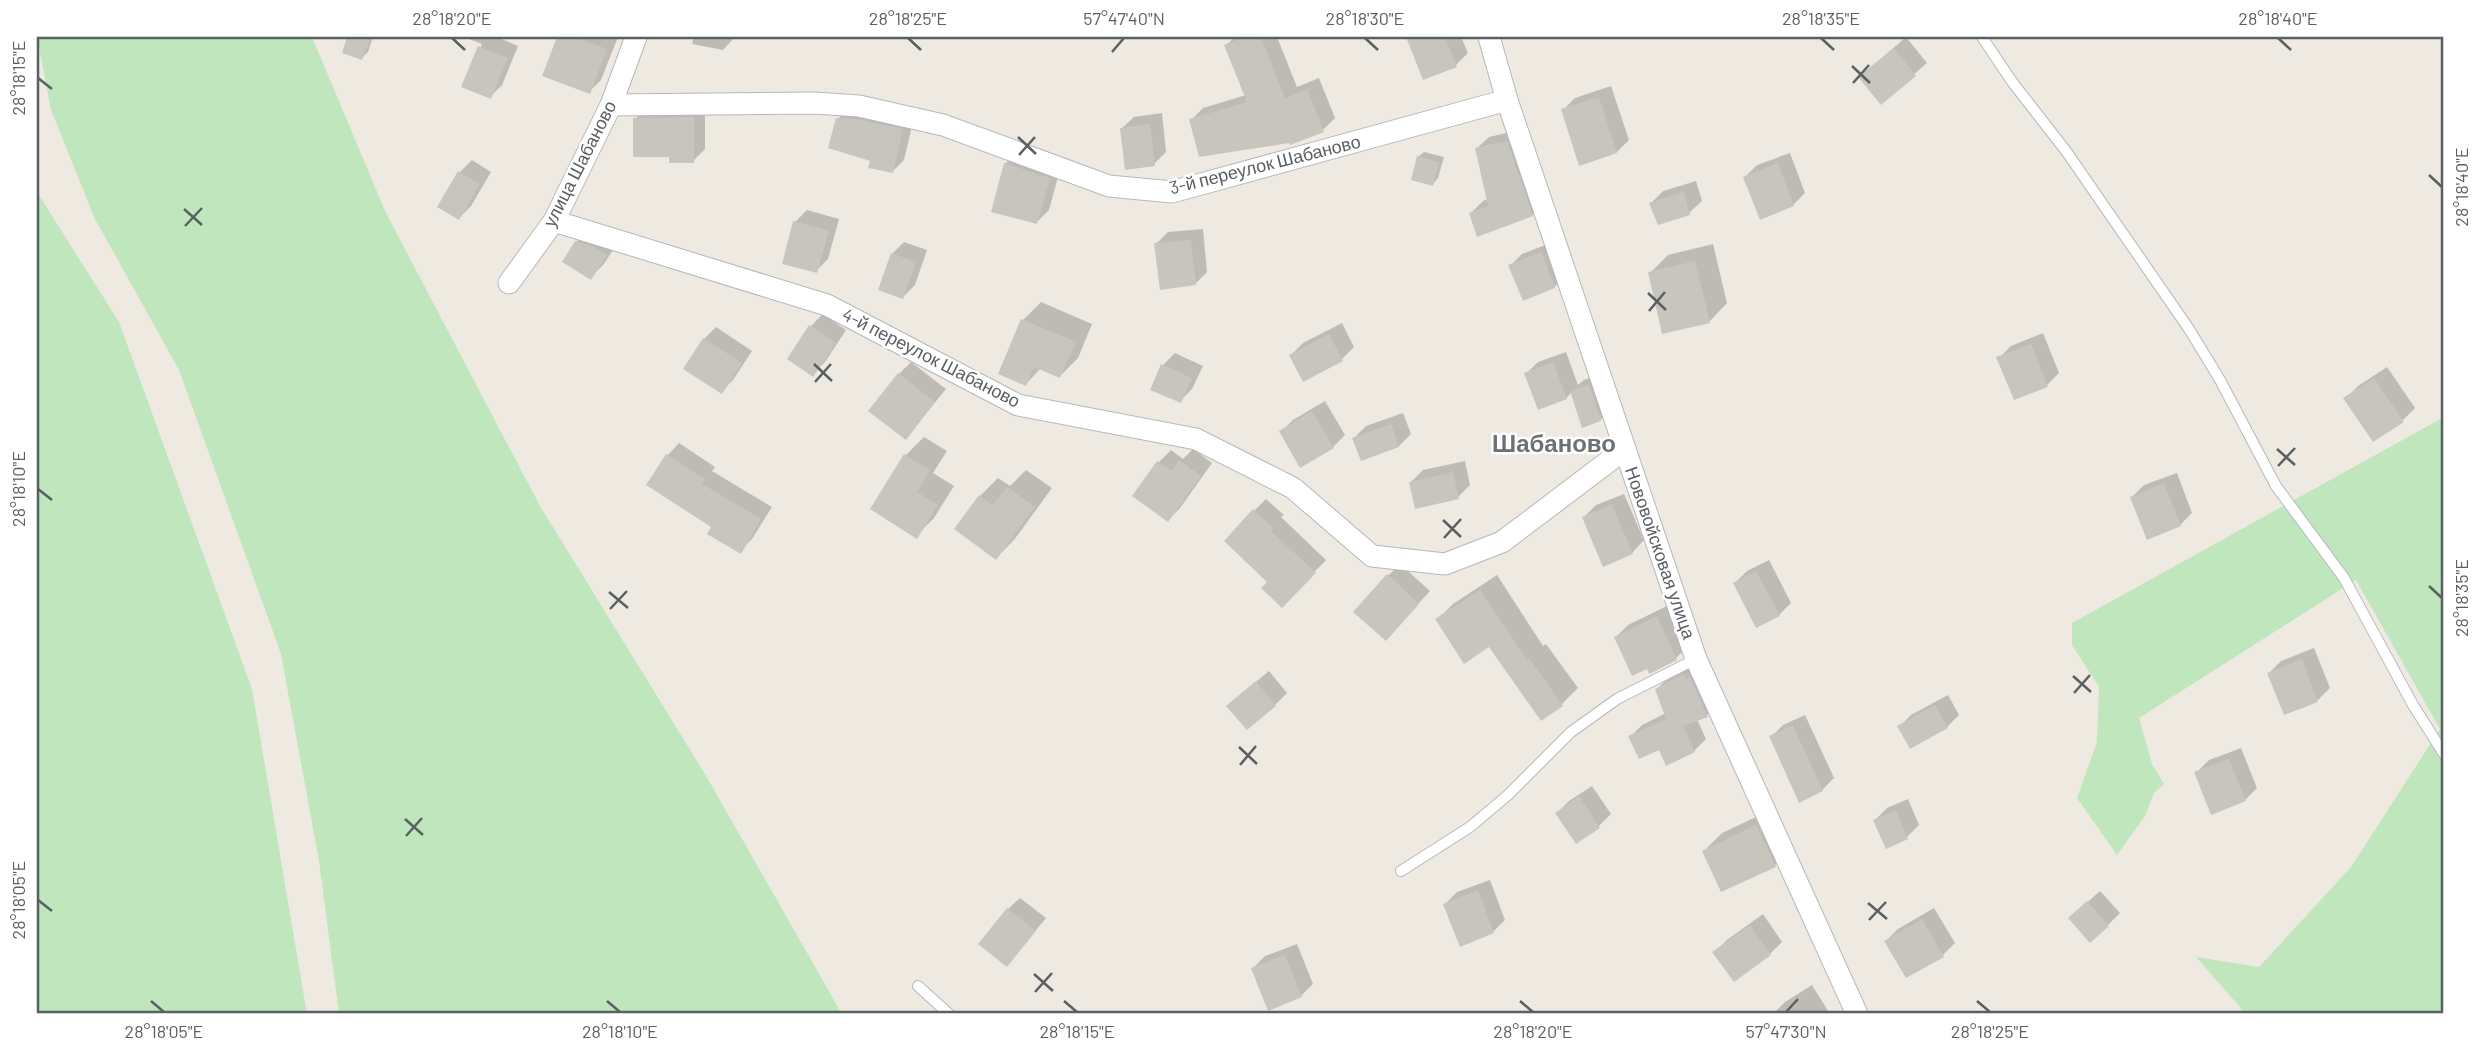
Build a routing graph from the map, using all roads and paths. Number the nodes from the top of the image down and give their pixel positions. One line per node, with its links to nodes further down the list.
1 (1489, 37): 4 (street, Нововойсковая улица)
2 (1982, 37): 10 (lane)
3 (630, 39): 5 (street, улица Шабаново)
4 (1507, 100): 5 (street, 3-й переулок Шабаново); 8 (street, Нововойсковая улица)
5 (611, 105): 6 (street, улица Шабаново)
6 (554, 221): 7 (street, улица Шабаново); 8 (street, 4-й переулок Шабаново)
7 (509, 283)
8 (1625, 449): 9 (street, Нововойсковая улица)
9 (1696, 660): 11 (lane); 14 (street, Нововойсковая улица)
10 (2444, 754)
11 (1401, 871)
12 (918, 986): 13 (lane)
13 (948, 1014)
14 (1857, 1014)

